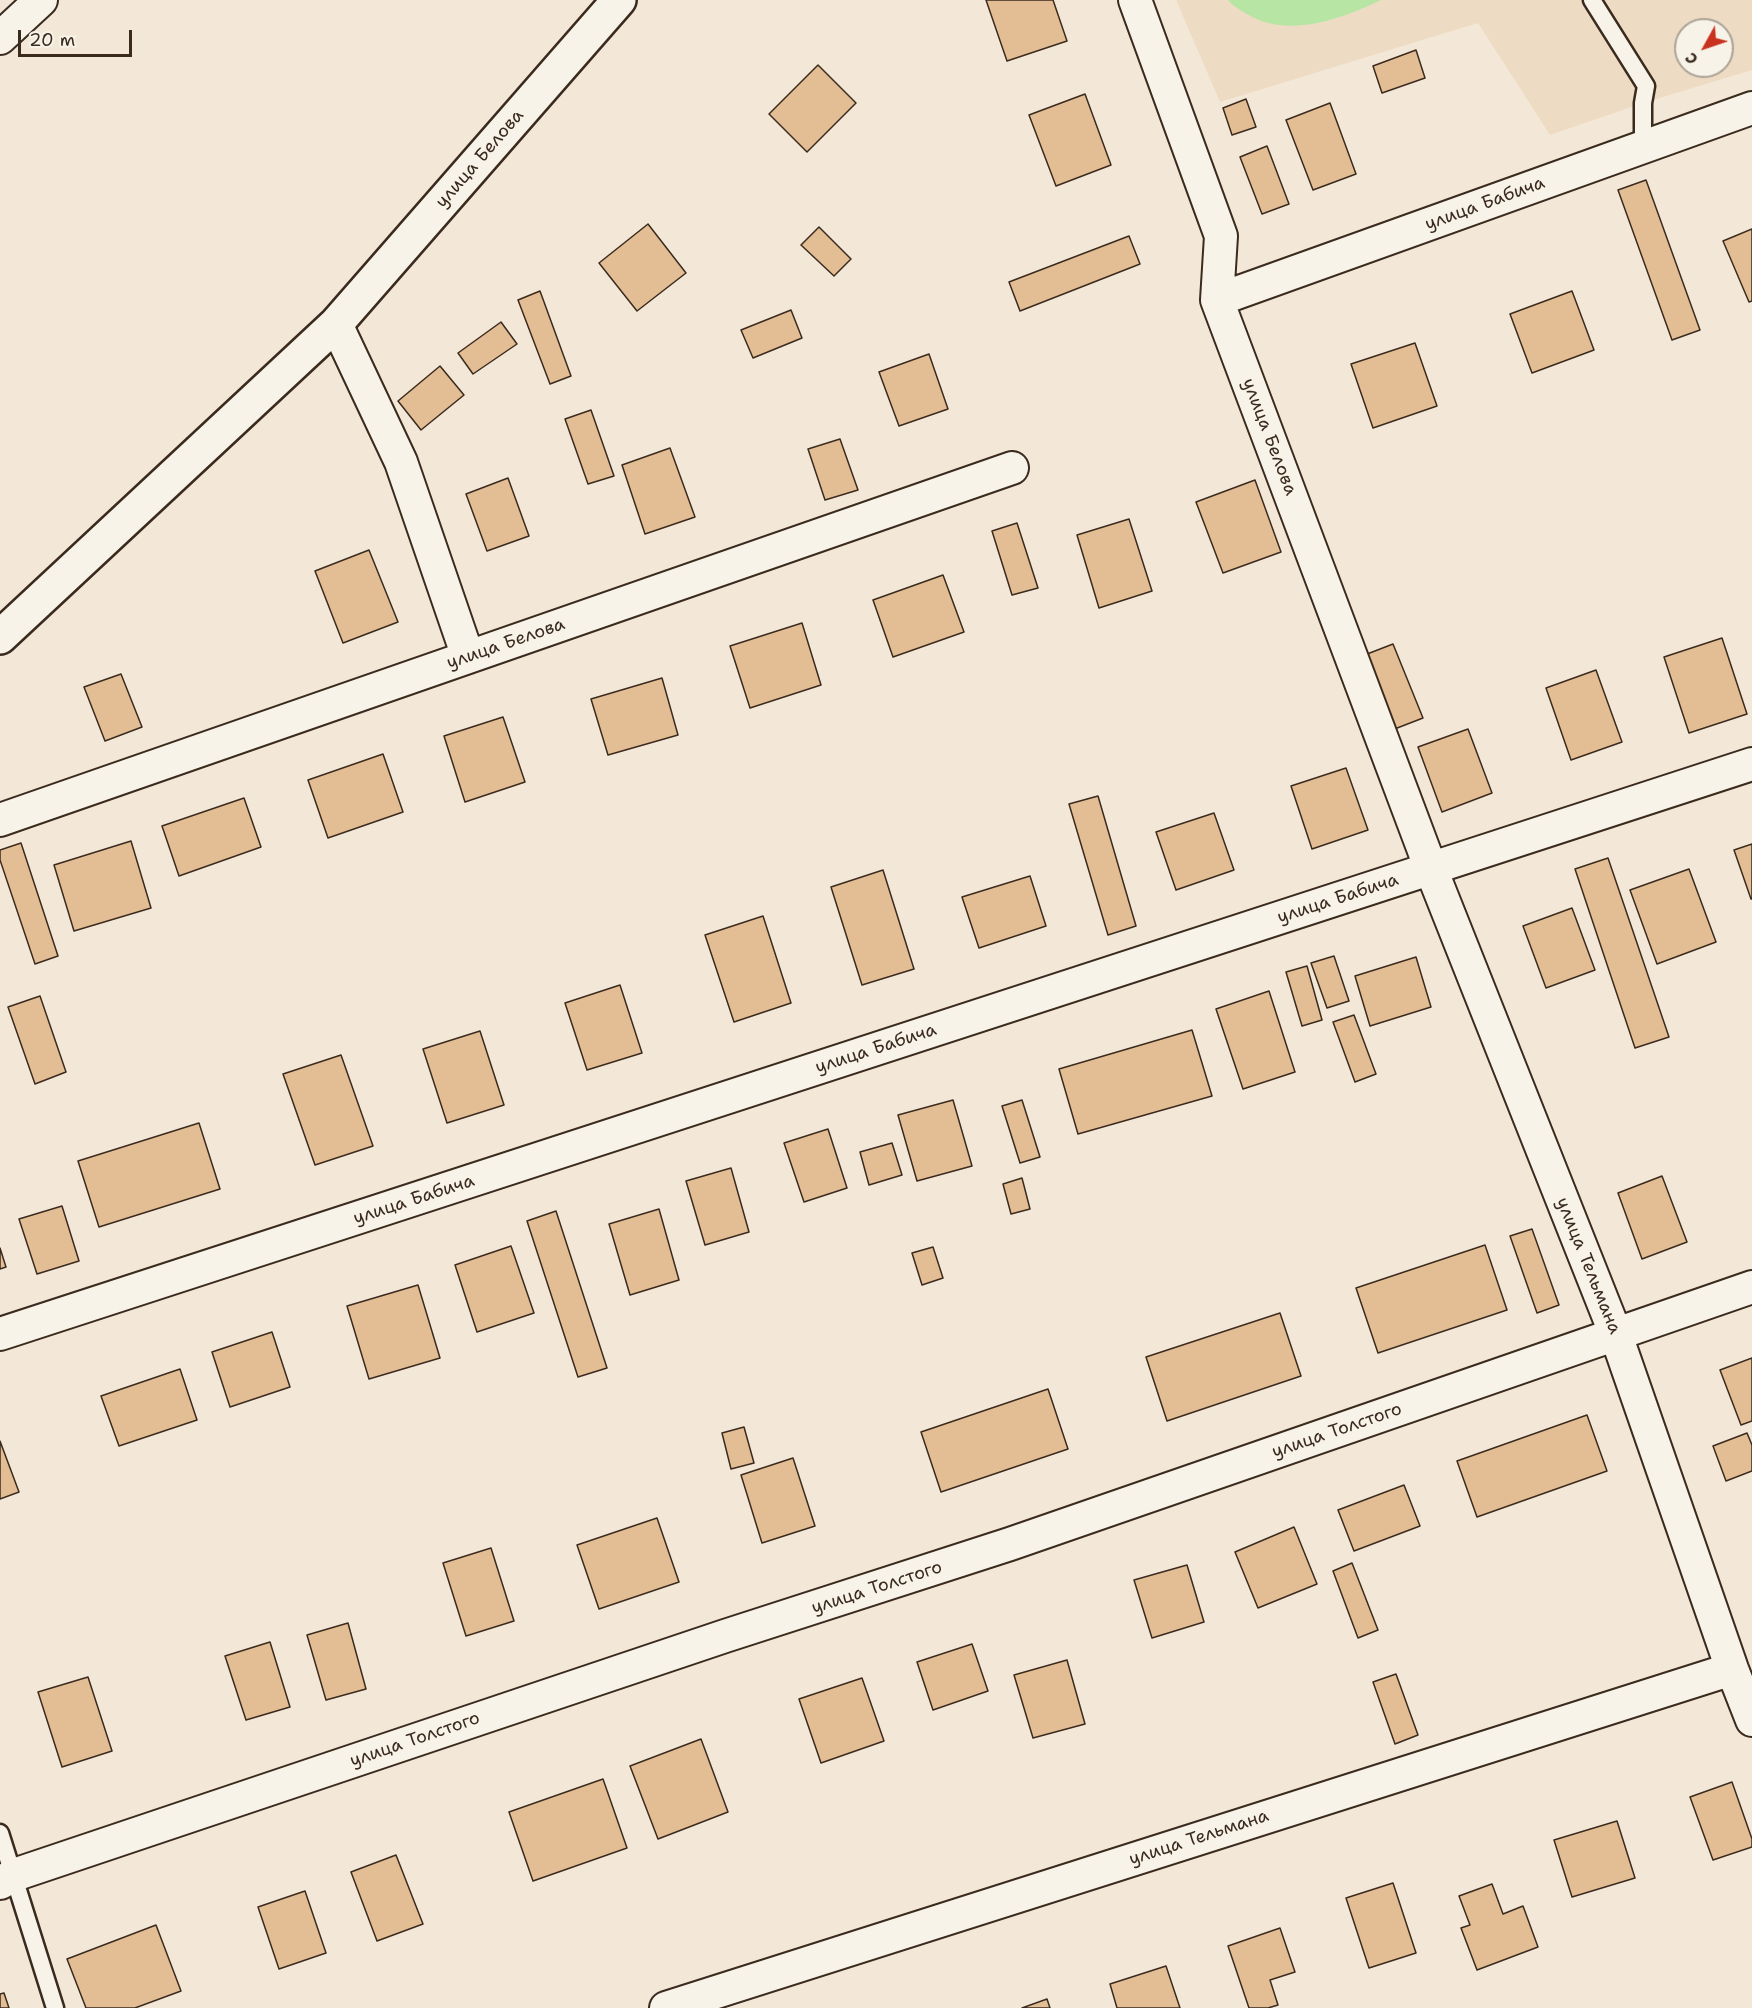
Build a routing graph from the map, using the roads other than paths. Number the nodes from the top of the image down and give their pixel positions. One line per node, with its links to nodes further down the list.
1 (41, 0): 5 (street)
2 (619, 0): 9 (main road, улица Белова)
3 (1135, 0): 8 (street, улица Белова)
4 (1592, 0): 7 (lane)
5 (0, 38)
6 (1752, 108): 7 (street, улица Бабича)
7 (1643, 147): 8 (street, улица Бабича)
8 (1217, 300): 15 (street, улица Белова)
9 (336, 324): 11 (main road, улица Белова); 12 (street)
10 (1012, 468): 12 (street, улица Белова)
11 (0, 637)
12 (468, 657): 14 (street, улица Белова)
13 (1752, 764): 15 (street, улица Бабича)
14 (0, 820)
15 (1431, 869): 17 (street, улица Бабича); 18 (street, улица Тельмана)
16 (1752, 1287): 18 (street, улица Толстого)
17 (0, 1334)
18 (1616, 1335): 19 (street, улица Тельмана); 22 (street, улица Толстого)
19 (1732, 1669): 20 (street, улица Тельмана); 24 (street, улица Тельмана)
20 (1752, 1720)
21 (0, 1833): 22 (lane)
22 (7, 1879): 23 (lane)
23 (55, 2008)
24 (666, 2008)

